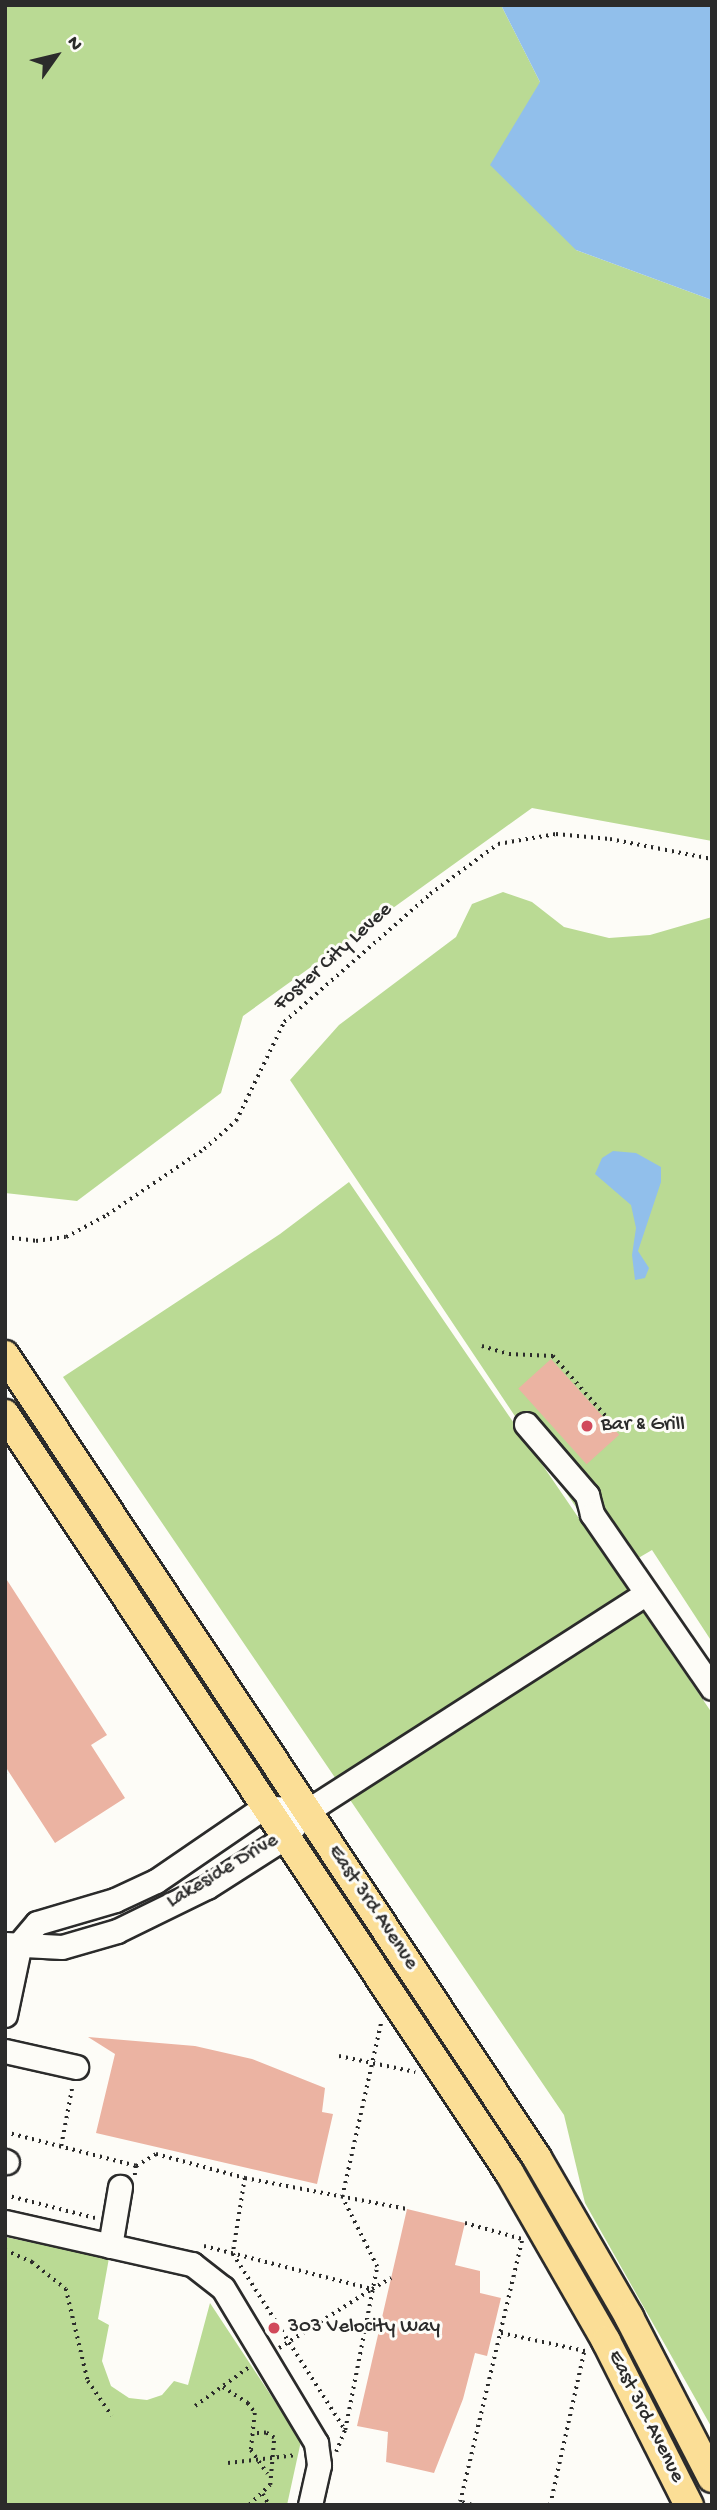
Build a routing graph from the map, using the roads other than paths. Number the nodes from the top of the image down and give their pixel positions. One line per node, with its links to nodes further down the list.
1 (8, 1368): 7 (main road, East 3rd Avenue)
2 (5, 1414): 6 (main road, East 3rd Avenue)
3 (526, 1424): 4 (street)
4 (646, 1593): 5 (street); 7 (street)
5 (712, 1688)
6 (264, 1807): 7 (street, Lakeside Drive); 8 (main road, East 3rd Avenue); 9 (street, Lakeside Drive)
7 (307, 1811): 8 (street, Lakeside Drive); 16 (main road, East 3rd Avenue)
8 (284, 1838): 9 (street, Lakeside Drive); 18 (main road, East 3rd Avenue)
9 (13, 1943): 10 (street)
10 (5, 2015)
11 (5, 2052): 12 (street)
12 (76, 2067)
13 (127, 2183): 15 (street)
14 (5, 2222): 15 (street)
15 (110, 2246): 17 (street)
16 (712, 2478)
17 (310, 2505)
18 (689, 2505)

